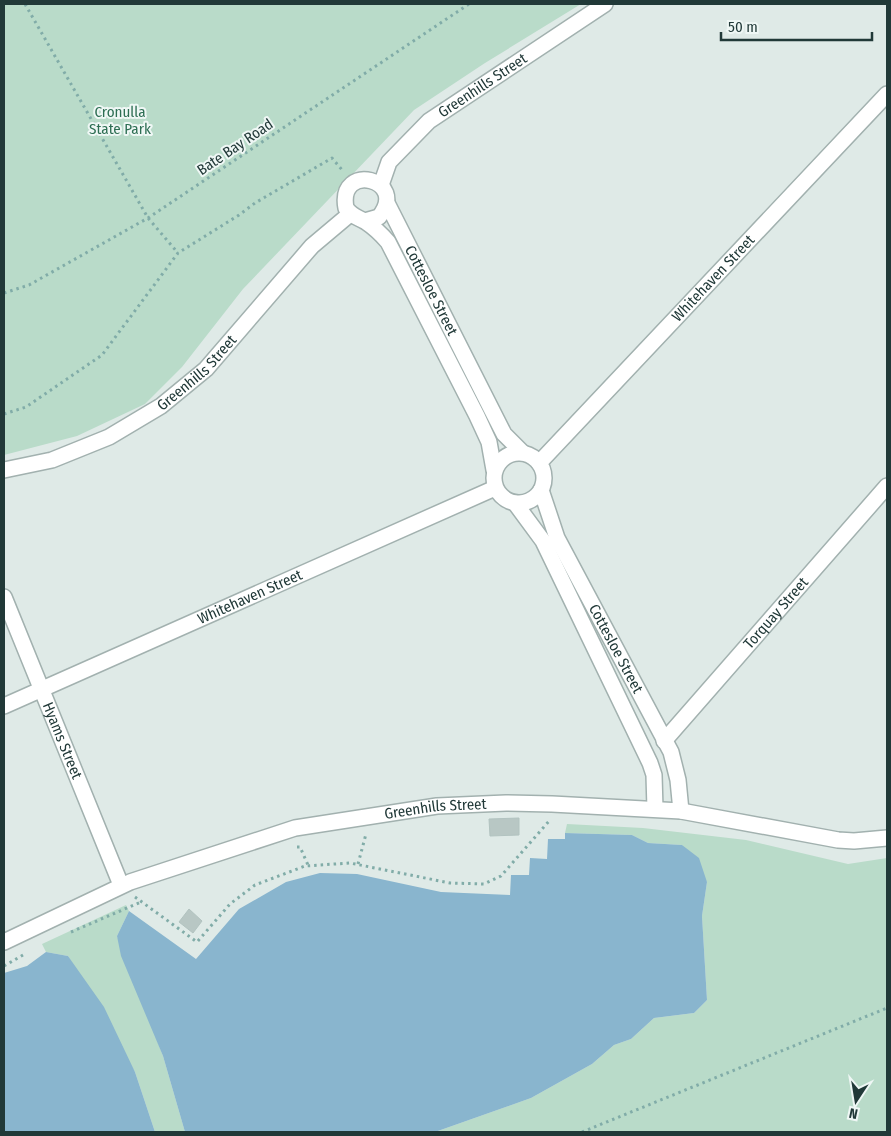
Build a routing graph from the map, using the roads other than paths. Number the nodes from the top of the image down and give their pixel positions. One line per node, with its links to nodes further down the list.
1 (605, 4): 3 (street, Greenhills Street)
2 (887, 94): 8 (street, Whitehaven Street)
3 (380, 185): 4 (street); 5 (street)
4 (387, 203): 6 (street); 7 (street, Cottesloe Street)
5 (350, 214): 6 (street); 9 (street, Greenhills Street)
6 (365, 221): 10 (street, Cottesloe Street)
7 (523, 453): 8 (street); 10 (street)
8 (539, 463): 13 (street)
9 (4, 470)
10 (494, 470): 12 (street)
11 (887, 486): 18 (street, Torquay Street)
12 (495, 488): 14 (street); 16 (street, Whitehaven Street)
13 (541, 490): 14 (street); 18 (street, Cottesloe Street)
14 (515, 503): 19 (street, Cottesloe Street)
15 (4, 597): 16 (street, Hyams Street)
16 (42, 690): 17 (street, Whitehaven Street); 22 (street, Hyams Street)
17 (4, 706)
18 (664, 740): 20 (street, Cottesloe Street)
19 (655, 809): 20 (street, Greenhills Street); 22 (street, Greenhills Street)
20 (681, 811): 21 (street, Greenhills Street)
21 (887, 838)
22 (121, 885): 23 (street, Greenhills Street)
23 (4, 942)

